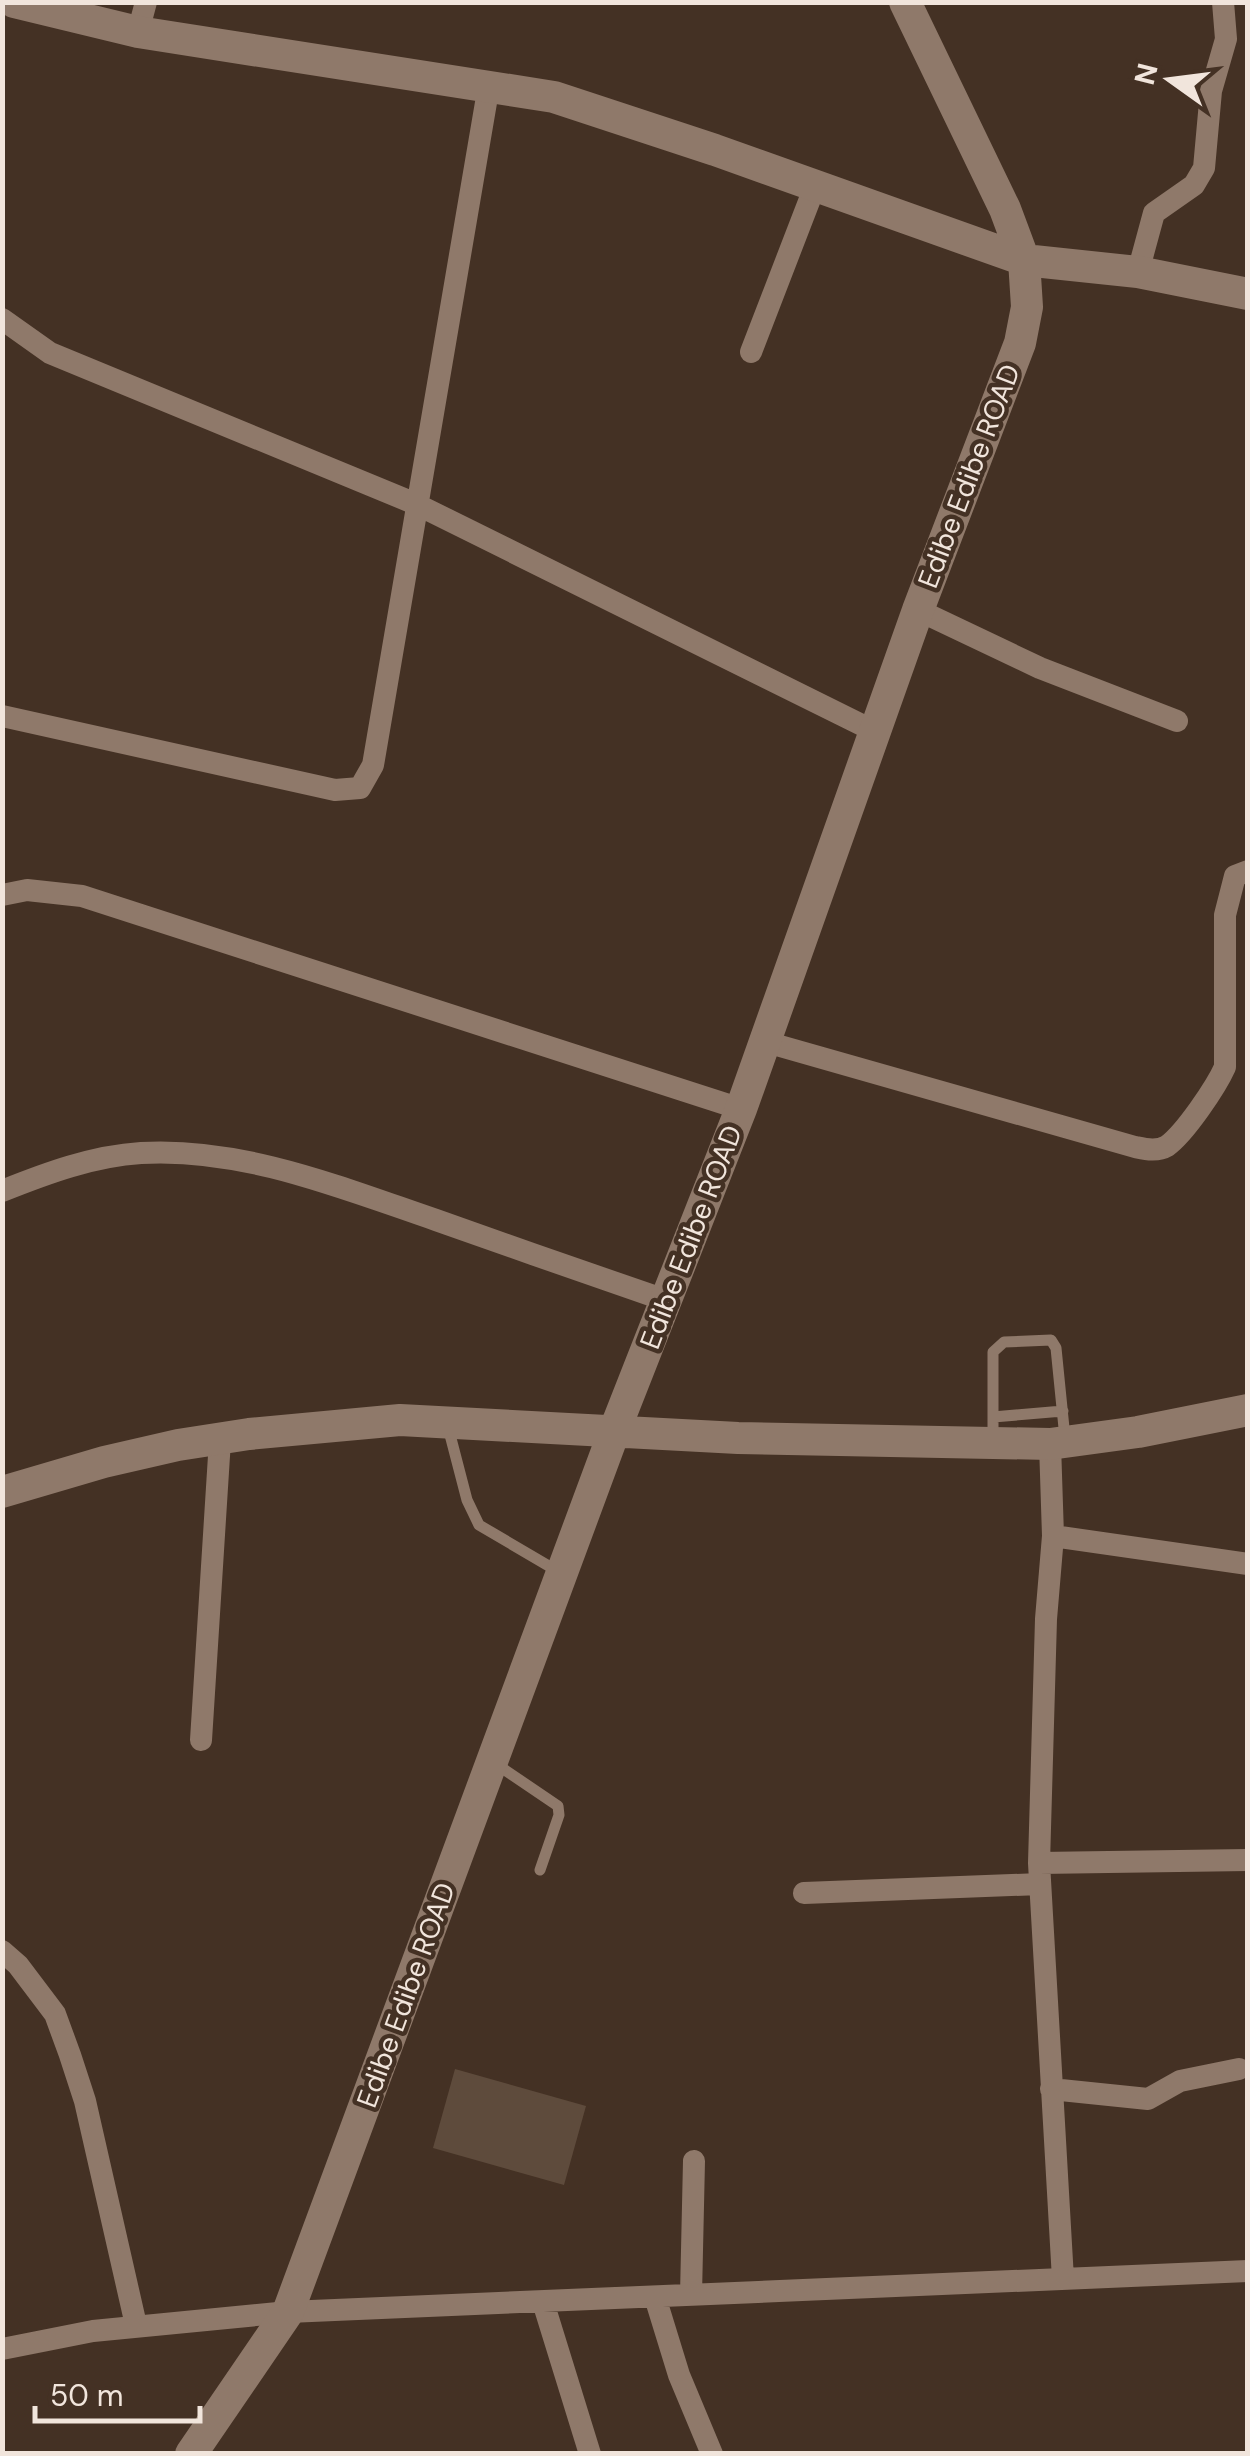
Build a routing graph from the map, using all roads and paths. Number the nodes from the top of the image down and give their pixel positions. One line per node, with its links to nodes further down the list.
1 (14, 2): 4 (main road)
2 (905, 2): 7 (main road, Edibe Edibe ROAD)
3 (1222, 2): 8 (street)
4 (142, 17): 5 (main road)
5 (489, 85): 6 (main road); 12 (street)
6 (816, 186): 7 (main road); 11 (street)
7 (1024, 260): 8 (main road); 13 (main road, Edibe Edibe ROAD)
8 (1138, 272): 9 (main road)
9 (1245, 288)
10 (2, 319): 12 (street)
11 (751, 352)
12 (416, 504): 14 (street); 16 (street)
13 (918, 610): 15 (street); 16 (main road, Edibe Edibe ROAD)
14 (2, 716)
15 (1177, 721)
16 (874, 731): 19 (main road, Edibe Edibe ROAD)
17 (1248, 871): 19 (street)
18 (2, 895): 20 (street)
19 (766, 1042): 20 (main road, Edibe Edibe ROAD)
20 (741, 1109): 22 (main road, Edibe Edibe ROAD)
21 (2, 1191): 22 (street)
22 (666, 1300): 26 (main road, Edibe Edibe ROAD)
23 (1248, 1410): 27 (main road)
24 (446, 1423): 26 (main road); 28 (main road); 32 (lane)
25 (993, 1430): 26 (main road); 27 (main road); 27 (lane)
26 (614, 1432): 32 (main road, Edibe Edibe ROAD)
27 (1060, 1432): 30 (street)
28 (220, 1440): 29 (main road); 33 (street)
29 (2, 1492)
30 (1053, 1536): 31 (street); 37 (street)
31 (1248, 1564)
32 (562, 1574): 34 (main road, Edibe Edibe ROAD)
33 (200, 1740)
34 (492, 1762): 36 (lane); 48 (main road, Edibe Edibe ROAD)
35 (1248, 1860): 37 (street)
36 (540, 1870)
37 (1040, 1873): 38 (street); 41 (street)
38 (804, 1893)
39 (2, 1951): 49 (street)
40 (1239, 2069): 41 (street)
41 (1050, 2090): 44 (street)
42 (694, 2161): 45 (street)
43 (1248, 2271): 44 (street)
44 (1063, 2279): 45 (street)
45 (691, 2295): 46 (street)
46 (655, 2297): 47 (street); 53 (street)
47 (543, 2302): 48 (street); 52 (street)
48 (288, 2312): 49 (street); 51 (main road, Edibe Edibe ROAD)
49 (136, 2325): 50 (street)
50 (2, 2350)
51 (191, 2454)
52 (590, 2454)
53 (712, 2454)

